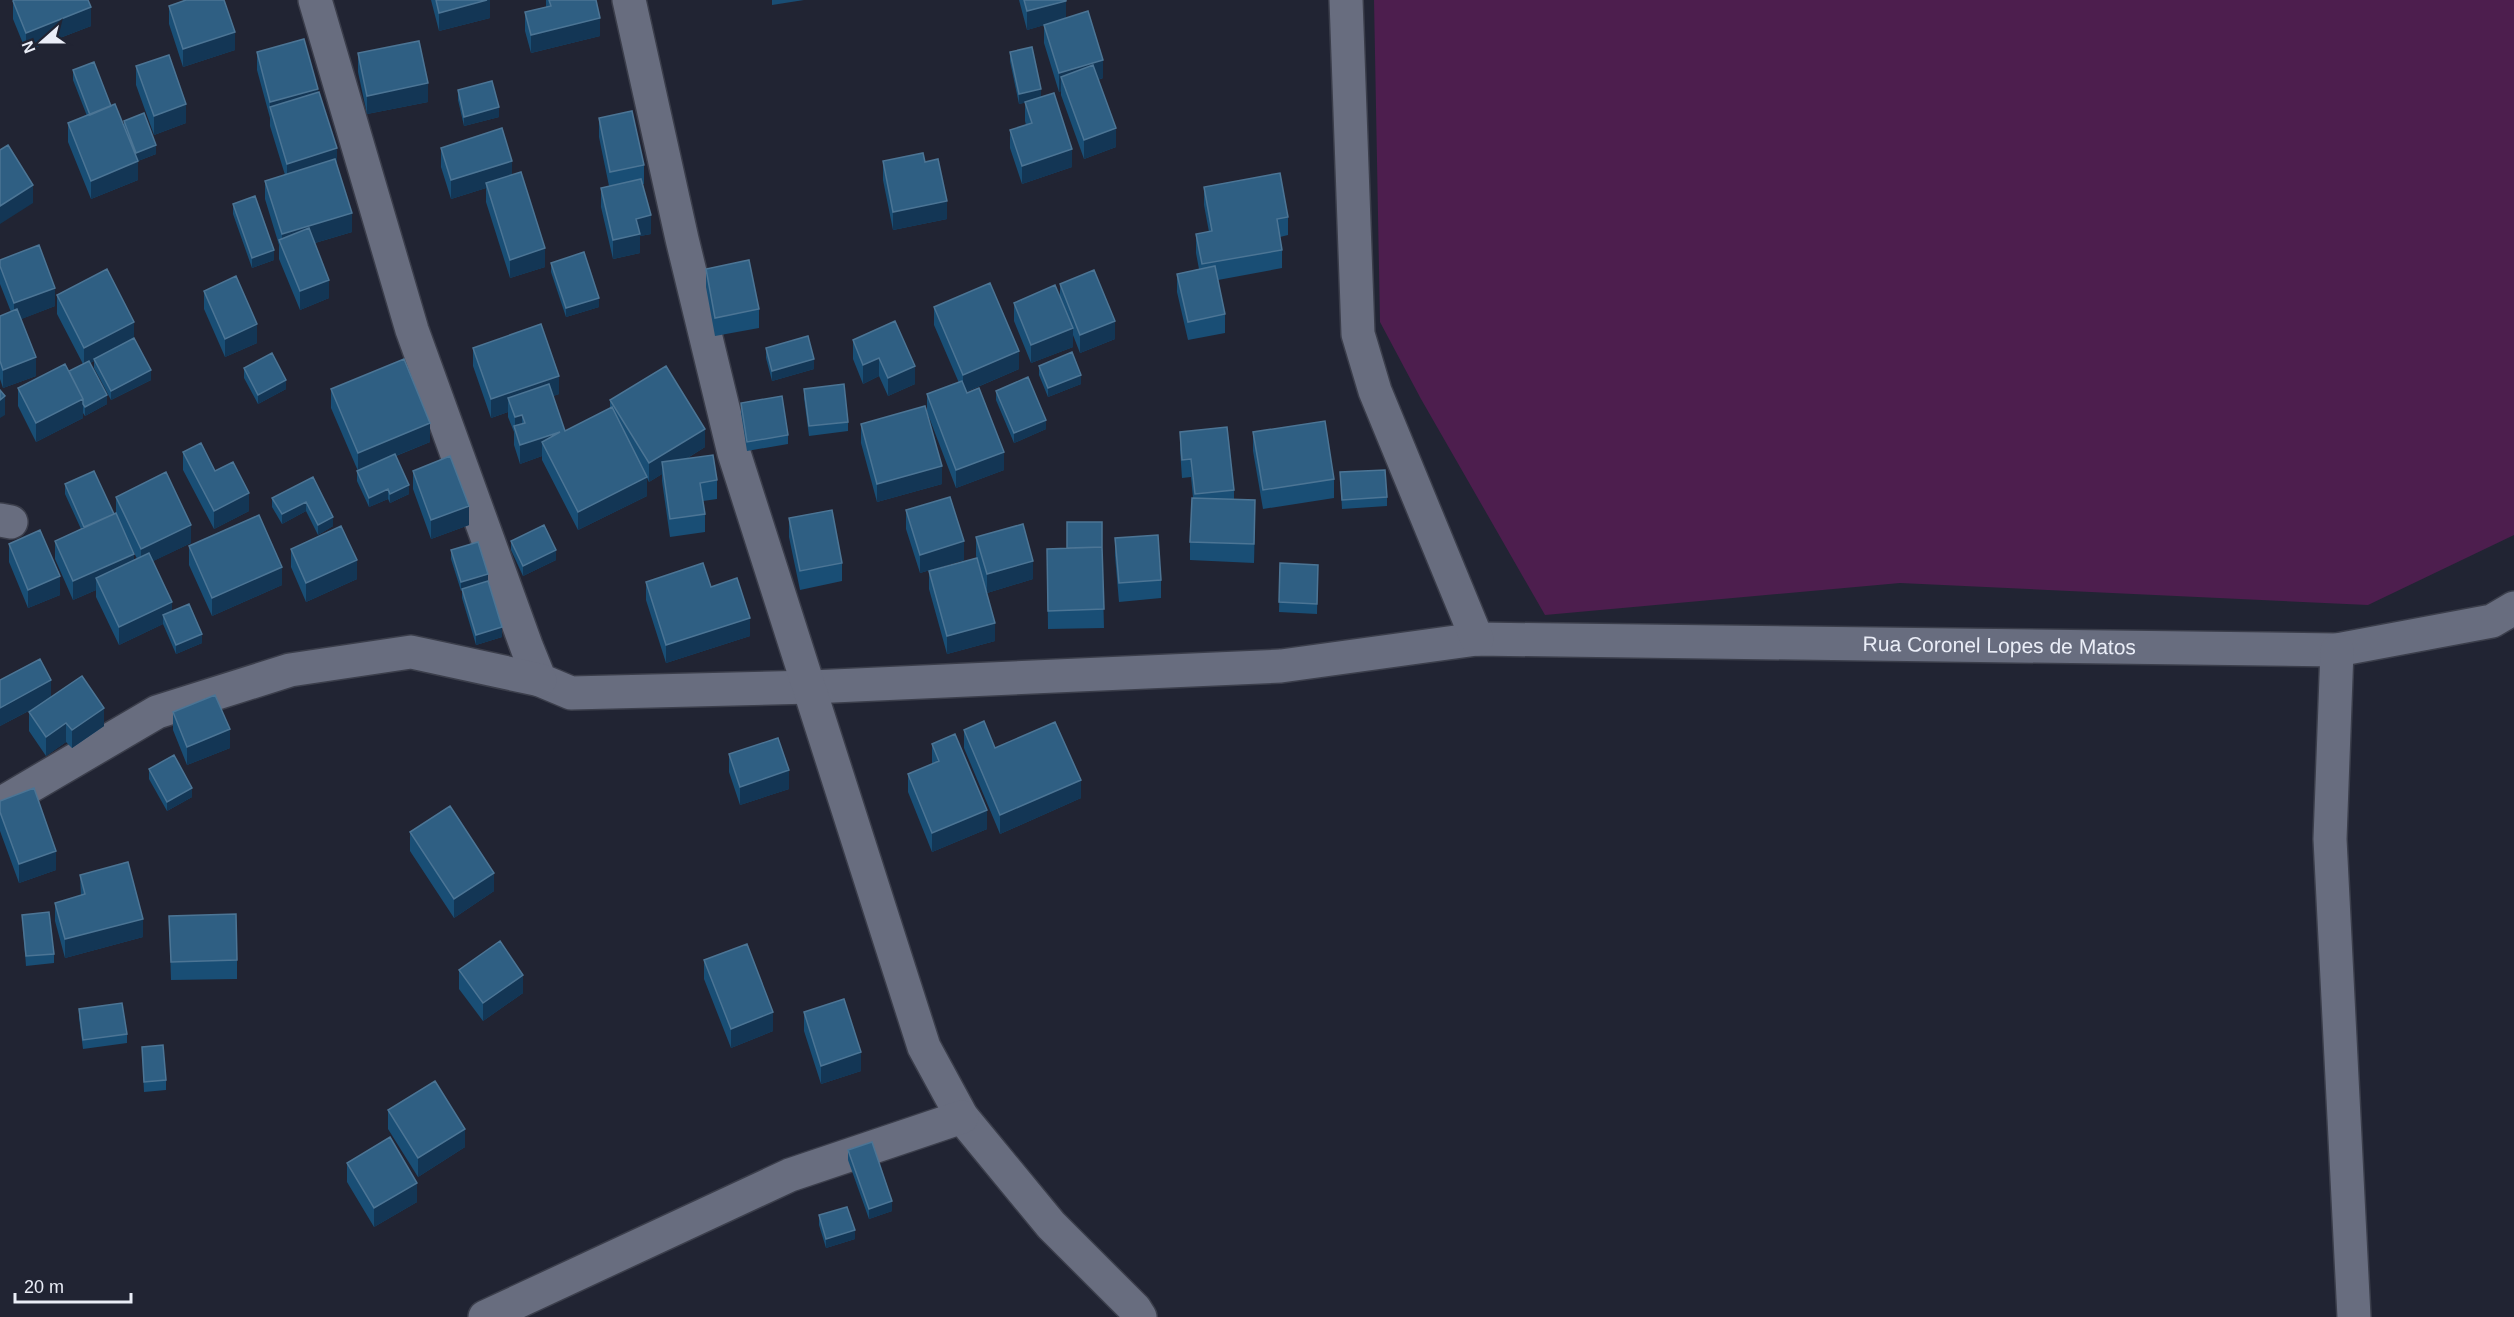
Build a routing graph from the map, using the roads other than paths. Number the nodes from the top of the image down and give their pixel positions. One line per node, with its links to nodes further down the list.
1 (315, 0): 7 (street)
2 (629, 0): 8 (street)
3 (1346, 0): 5 (street)
4 (2514, 608): 6 (street, Rua Coronel Lopes de Matos)
5 (1478, 639): 6 (street, Rua Coronel Lopes de Matos); 8 (street, Rua Coronel Lopes de Matos)
6 (2337, 650): 13 (street)
7 (540, 680): 8 (street, Rua Coronel Lopes de Matos); 9 (street, Rua Coronel Lopes de Matos)
8 (811, 687): 10 (street)
9 (0, 804)
10 (962, 1117): 11 (street); 12 (street)
11 (485, 1317)
12 (1140, 1317)
13 (2354, 1317)

